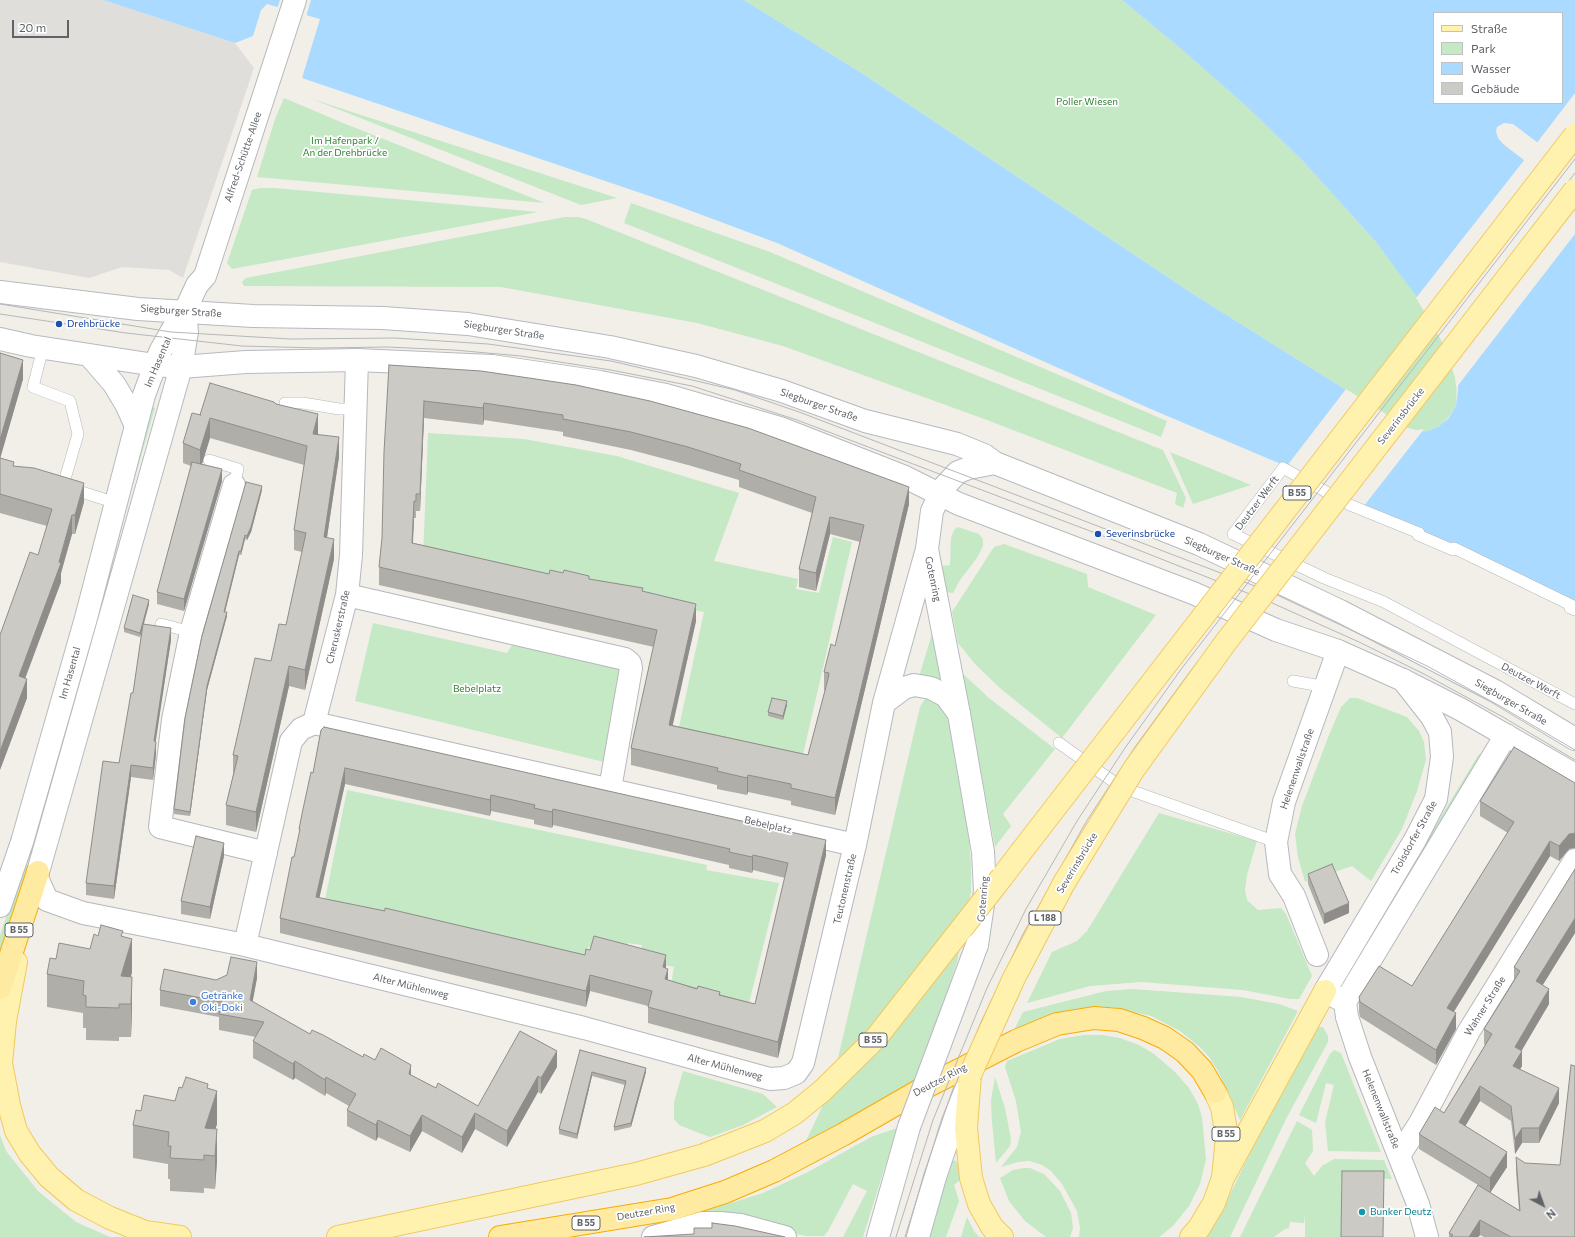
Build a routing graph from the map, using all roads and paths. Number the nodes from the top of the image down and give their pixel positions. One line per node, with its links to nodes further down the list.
1 (292, 8): 5 (main road, Alfred-Schütte-Allee)
2 (1575, 135): 58 (main road, B 55, bridge)
3 (1575, 190): 51 (main road, Severinsbrücke / L 188, bridge)
4 (0, 292): 5 (main road, Siegburger Straße)
5 (185, 311): 10 (main road, Im Hasental / B 55); 11 (main road, Im Hasental); 16 (main road, Siegburger Straße)
6 (0, 339): 7 (main road)
7 (43, 348): 8 (main road); 18 (lane)
8 (89, 355): 11 (main road); 14 (main road)
9 (357, 360): 10 (main road); 13 (main road, Cheruskerstraße); 19 (main road)
10 (181, 367): 11 (main road); 43 (main road, Im Hasental / B 55)
11 (153, 370): 14 (main road, Im Hasental)
12 (285, 403): 13 (lane)
13 (356, 409): 21 (main road, Cheruskerstraße)
14 (136, 426): 18 (main road, Im Hasental)
15 (209, 460): 17 (lane)
16 (995, 463): 19 (main road); 29 (main road, Siegburger Straße)
17 (234, 485): 24 (main road)
18 (116, 503): 44 (main road, Im Hasental)
19 (935, 503): 20 (main road, Teutonenstraße); 25 (main road)
20 (927, 549): 30 (main road, Teutonenstraße); 32 (main road, Gotenring)
21 (347, 595): 33 (main road, Cheruskerstraße); 38 (main road)
22 (1575, 610): 31 (lane, Deutzer Werft)
23 (161, 624): 24 (lane)
24 (191, 632): 41 (main road)
25 (1338, 651): 26 (main road); 28 (main road, Helenenwallstraße)
26 (1403, 680): 34 (main road); 48 (main road, Troisdorfer Straße)
27 (1293, 681): 28 (lane)
28 (1326, 687): 39 (main road, Helenenwallstraße)
29 (1495, 691): 34 (main road); 35 (main road, Siegburger Straße)
30 (884, 703): 32 (main road); 40 (main road, Teutonenstraße)
31 (1575, 704)
32 (960, 714): 62 (main road, Gotenring, bridge)
33 (314, 723): 38 (main road, Bebelplatz); 41 (main road)
34 (1506, 735): 37 (main road); 49 (main road)
35 (1575, 739)
36 (1059, 743): 39 (lane)
37 (1575, 775)
38 (610, 789): 40 (main road, Bebelplatz)
39 (1276, 842): 46 (main road, Helenenwallstraße)
40 (855, 845): 50 (main road, Teutonenstraße)
41 (266, 853): 45 (main road)
42 (1575, 860): 53 (main road, Wahner Straße)
43 (38, 876): 45 (main road, Alter Mühlenweg); 47 (highway, B 55); 57 (main road, B 55)
44 (0, 906)
45 (245, 946): 50 (main road, Alter Mühlenweg)
46 (1317, 955)
47 (0, 988)
48 (1325, 991): 49 (main road); 54 (main road)
49 (1345, 1002): 53 (main road, Helenenwallstraße)
50 (796, 1073)
51 (970, 1075): 55 (main road, L 188); 56 (main road, Deutzer Ring)
52 (1214, 1092): 54 (main road, Deutzer Ring / B 55); 59 (highway, Deutzer Ring / B 55)
53 (1400, 1154): 64 (main road, Helenenwallstraße)
54 (1223, 1178): 63 (main road, Deutzer Ring / B 55)
55 (920, 1229)
56 (997, 1232)
57 (180, 1237)
58 (338, 1237)
59 (500, 1237)
60 (653, 1237): 61 (main road)
61 (785, 1237)
62 (878, 1237)
63 (1191, 1237)
64 (1428, 1237)

